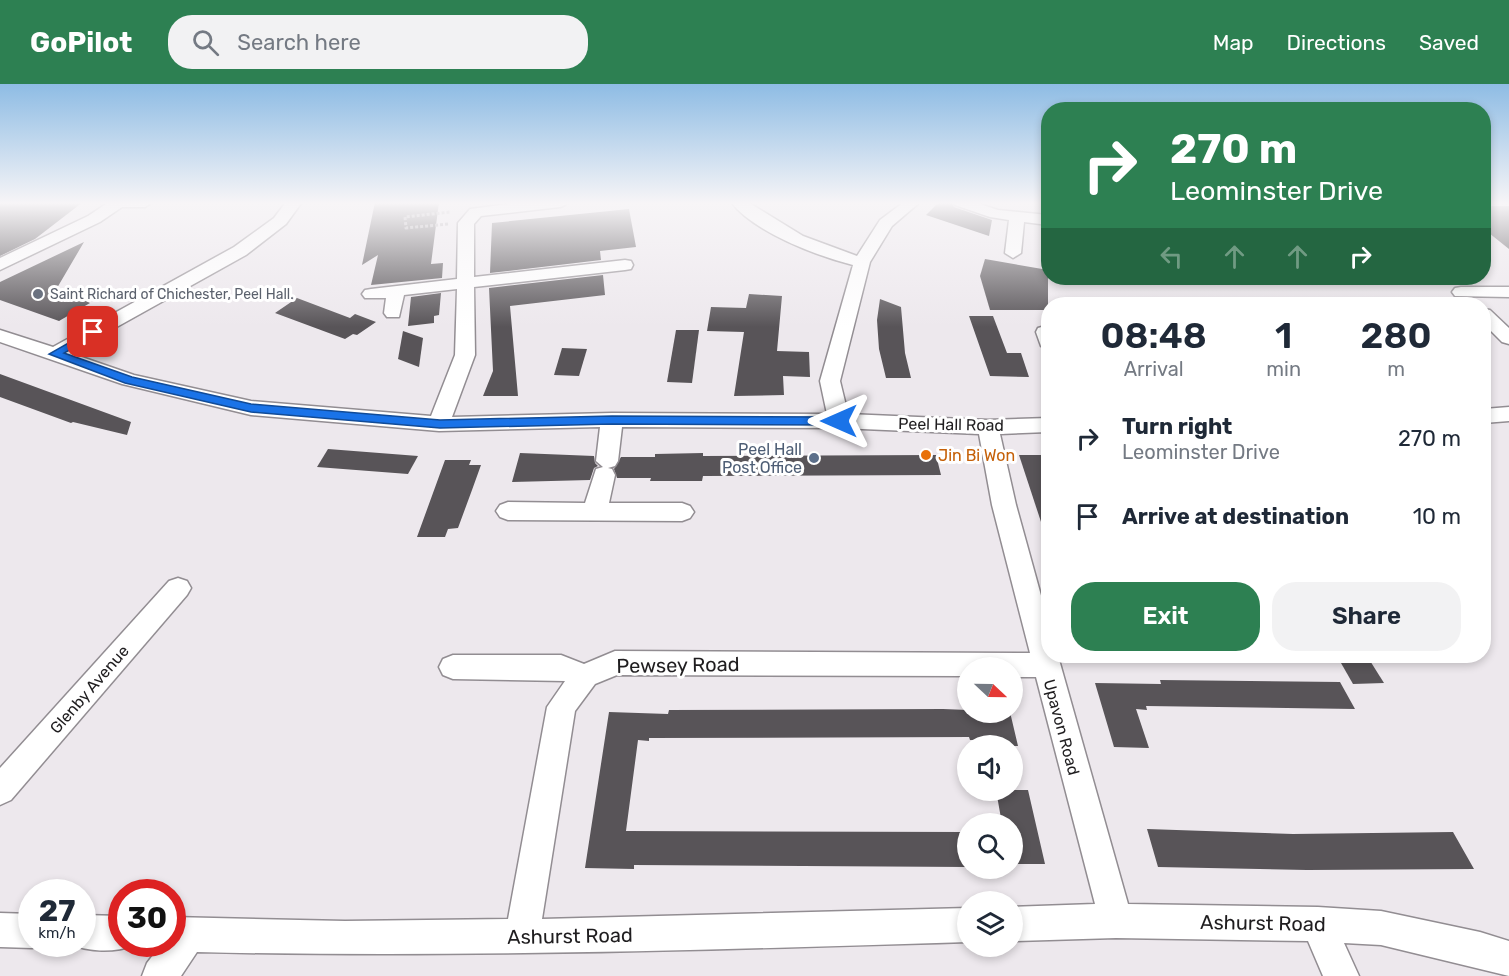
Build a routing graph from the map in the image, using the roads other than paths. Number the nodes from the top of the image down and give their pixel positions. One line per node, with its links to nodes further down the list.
1 (43, 244): 9 (street)
2 (250, 244): 22 (street)
3 (468, 244): 11 (street)
4 (806, 244): 8 (street)
5 (873, 244): 8 (street)
6 (1014, 244): 7 (street)
7 (1013, 253)
8 (862, 262): 26 (street)
9 (0, 264)
10 (625, 265): 11 (street)
11 (464, 283): 13 (street); 27 (street)
12 (1453, 285): 16 (street)
13 (396, 291): 15 (street); 18 (street)
14 (1509, 292): 17 (street)
15 (371, 294)
16 (1466, 297)
17 (1474, 297)
18 (393, 313)
19 (1491, 321): 21 (street)
20 (0, 336): 22 (street, Peel Hall Road)
21 (1509, 338)
22 (55, 354): 27 (street, Peel Hall Road)
23 (1509, 414): 24 (street)
24 (1491, 415)
25 (612, 420): 26 (street, Peel Hall Road); 27 (street, Peel Hall Road); 30 (street)
26 (839, 421): 29 (street, Peel Hall Road)
27 (440, 424)
28 (1041, 425): 29 (street, Peel Hall Road)
29 (988, 427): 34 (street, Upavon Road)
30 (595, 511): 31 (street); 32 (street)
31 (508, 512)
32 (682, 512)
33 (178, 588): 38 (street, Glenby Avenue)
34 (1041, 623)
35 (1045, 665): 37 (street, Pewsey Road); 39 (street, Upavon Road)
36 (453, 667): 37 (street)
37 (585, 676): 46 (street, Pewsey Road)
38 (0, 790)
39 (1116, 921): 40 (street, Ashurst Road); 41 (street, Ashurst Road)
40 (1023, 924)
41 (1318, 924): 48 (street, Ashurst Road); 50 (street)
42 (957, 925): 46 (street, Ashurst Road)
43 (0, 930): 44 (street)
44 (18, 931)
45 (186, 935): 46 (street, Ashurst Road)
46 (522, 936)
47 (169, 957): 49 (street)
48 (1509, 959)
49 (160, 976)
50 (1341, 976)

